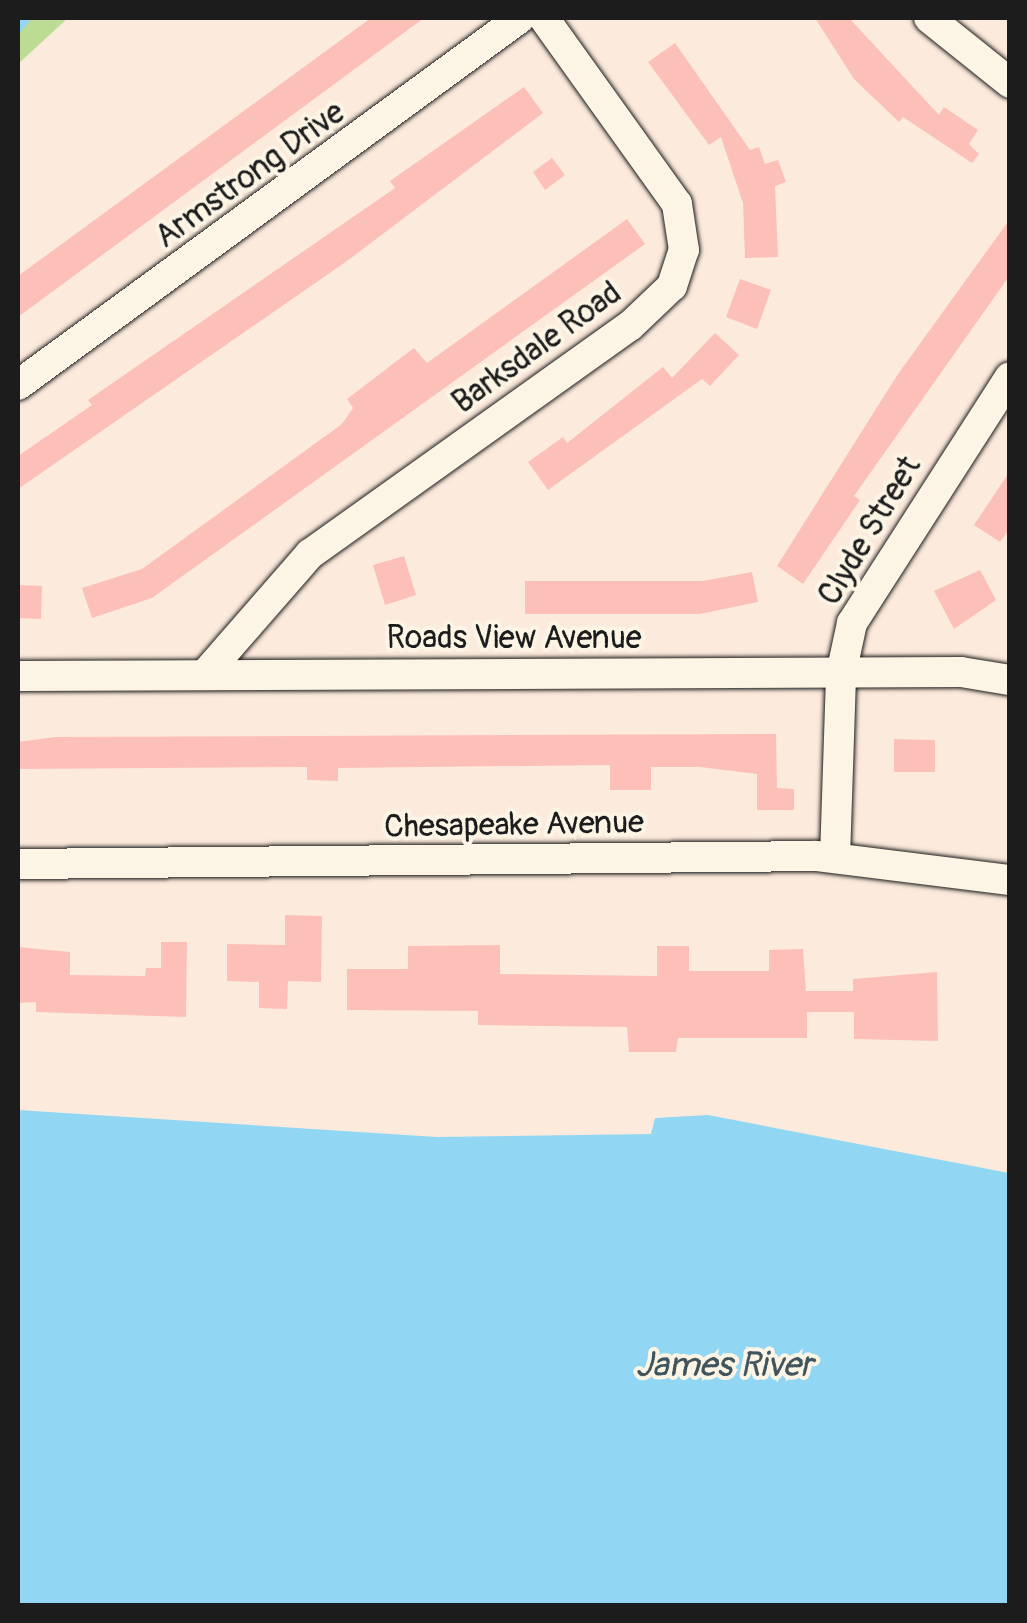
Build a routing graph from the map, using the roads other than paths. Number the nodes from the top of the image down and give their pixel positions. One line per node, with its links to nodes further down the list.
1 (520, 18): 6 (street, Armstrong Drive)
2 (544, 18): 7 (street, Barksdale Road)
3 (929, 18): 4 (street)
4 (1010, 84)
5 (1010, 377): 8 (street, Clyde Street)
6 (18, 386)
7 (208, 672): 8 (street, Roads View Avenue); 9 (street, Roads View Avenue)
8 (841, 674): 10 (street, Roads View Avenue); 11 (street, Clyde Street)
9 (18, 676)
10 (1010, 680)
11 (835, 858): 12 (street, Chesapeake Avenue); 13 (street, Chesapeake Avenue)
12 (18, 864)
13 (1010, 880)

